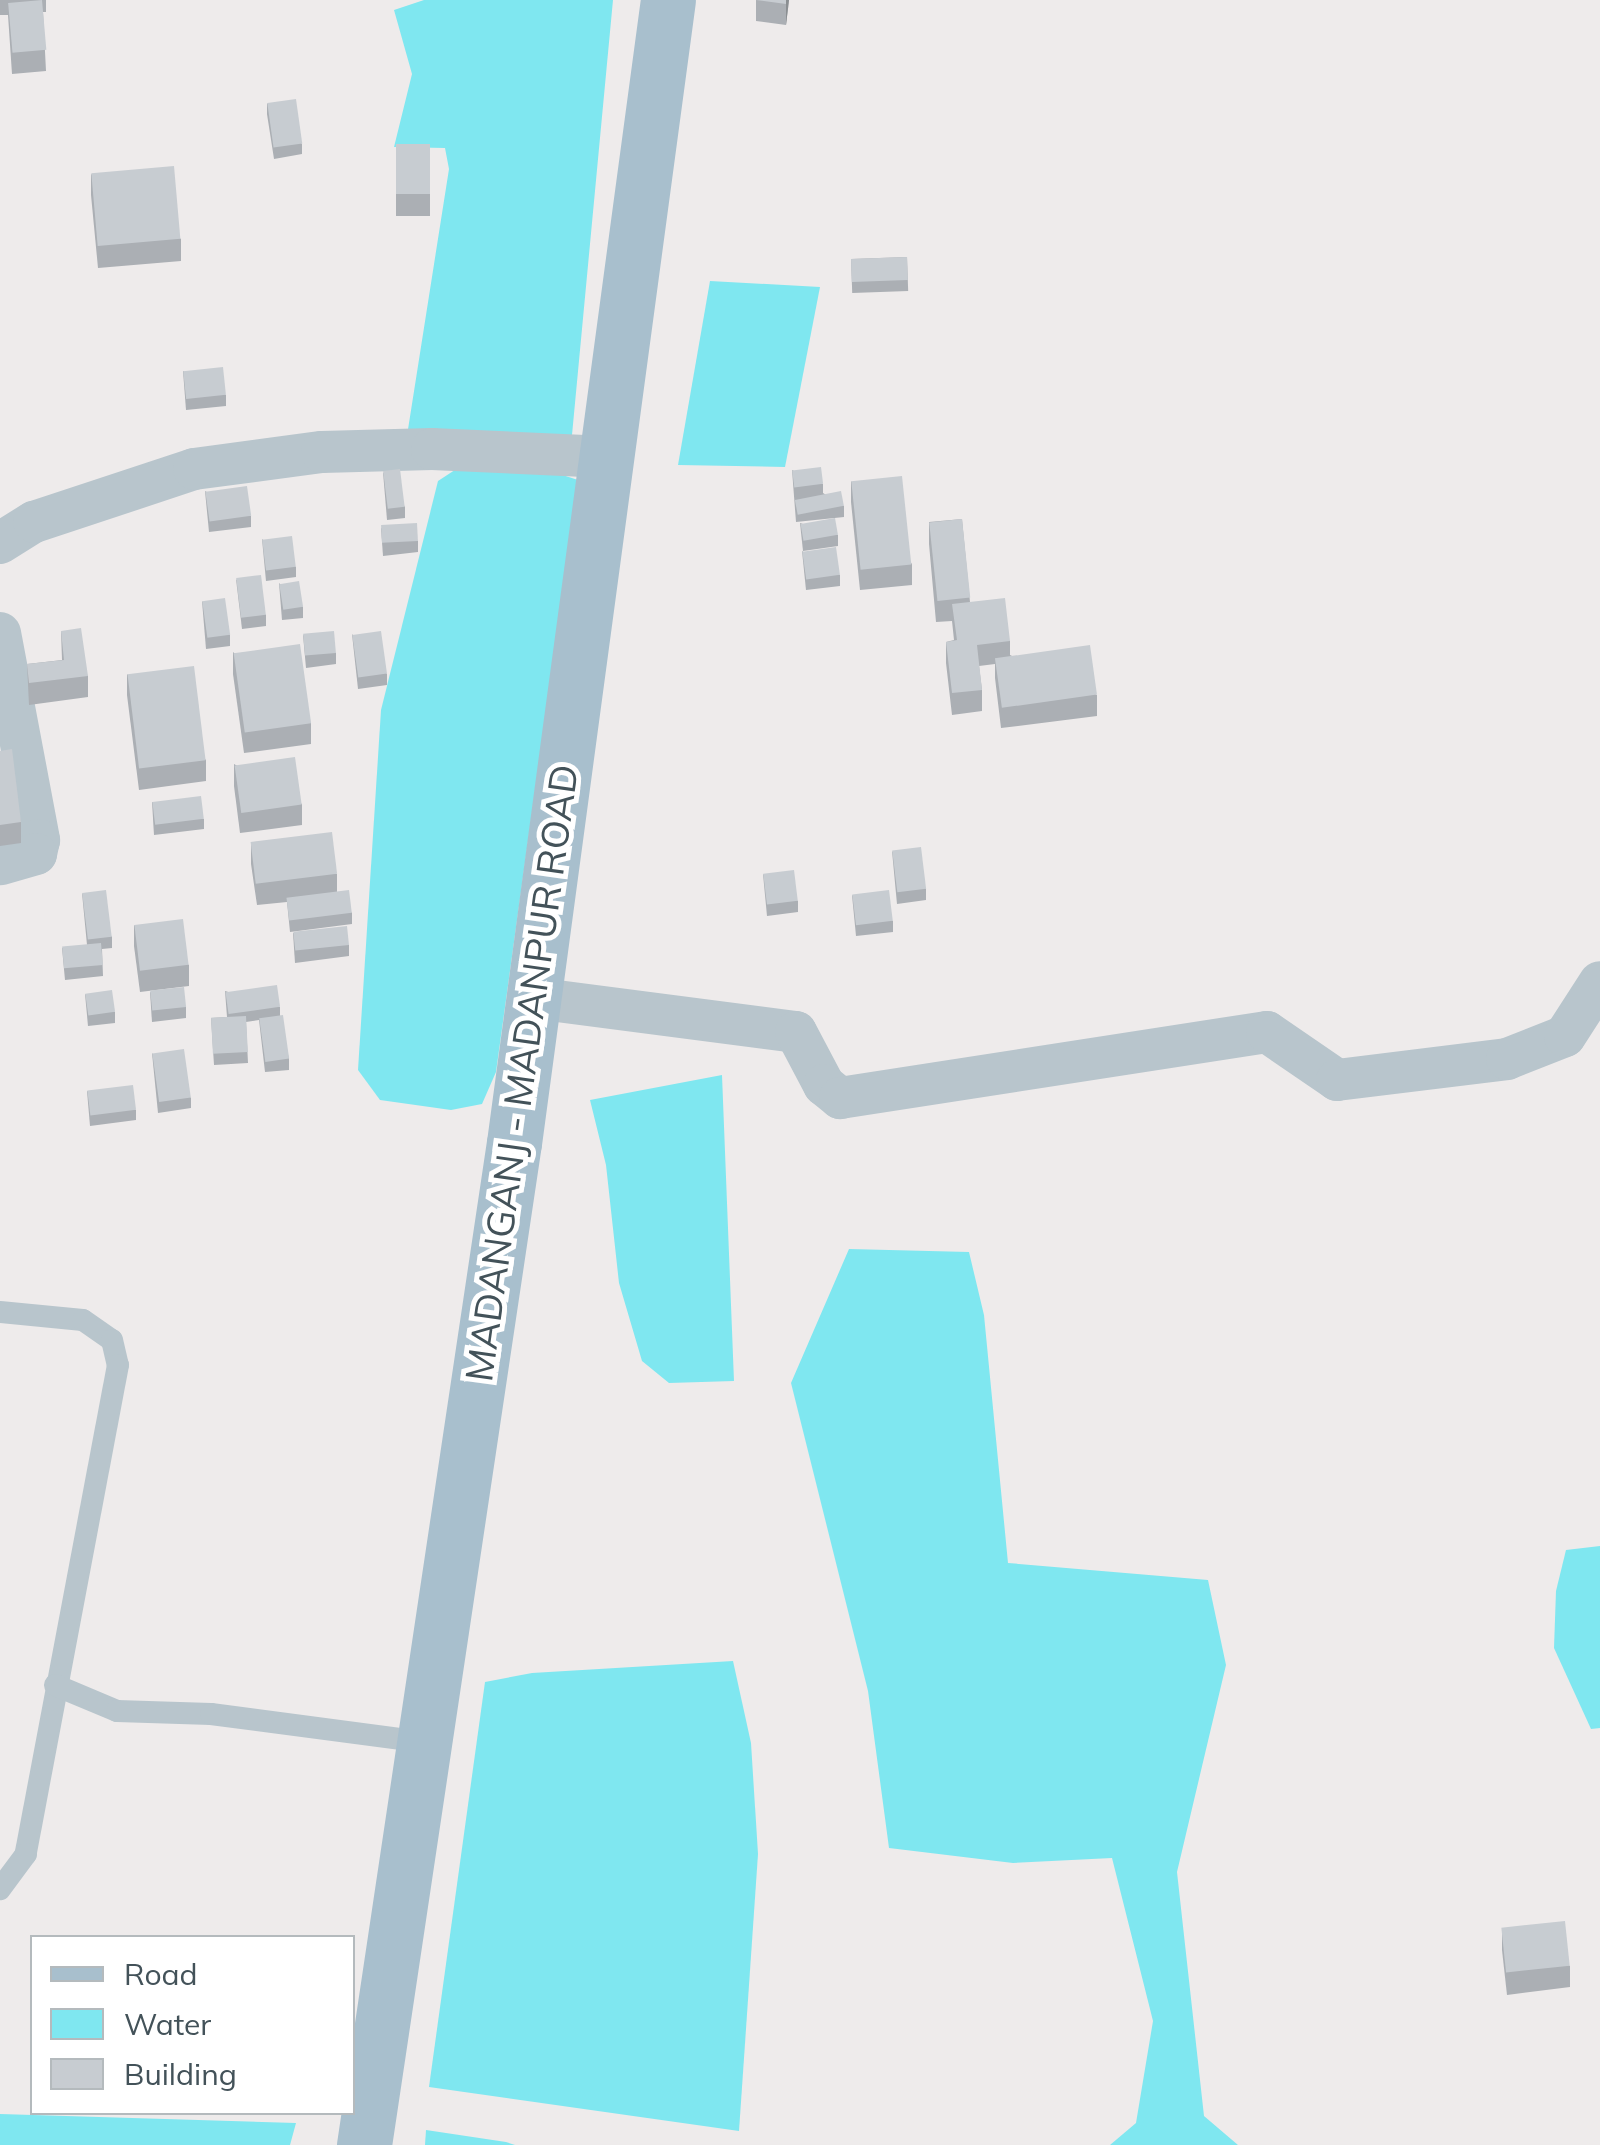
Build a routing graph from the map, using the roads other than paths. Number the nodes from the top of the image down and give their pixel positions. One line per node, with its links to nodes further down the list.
1 (668, 0): 2 (main road, MADANGANJ - MADANPUR ROAD)
2 (607, 457): 3 (street); 7 (main road, MADANGANJ - MADANPUR ROAD)
3 (0, 542)
4 (0, 634): 5 (street)
5 (0, 864)
6 (1600, 982): 7 (street)
7 (534, 998): 10 (main road, MADANGANJ - MADANPUR ROAD)
8 (0, 1312): 9 (lane)
9 (54, 1685): 10 (lane); 11 (lane)
10 (424, 1742): 12 (main road, MADANGANJ - MADANPUR ROAD)
11 (0, 1889)
12 (364, 2145)

